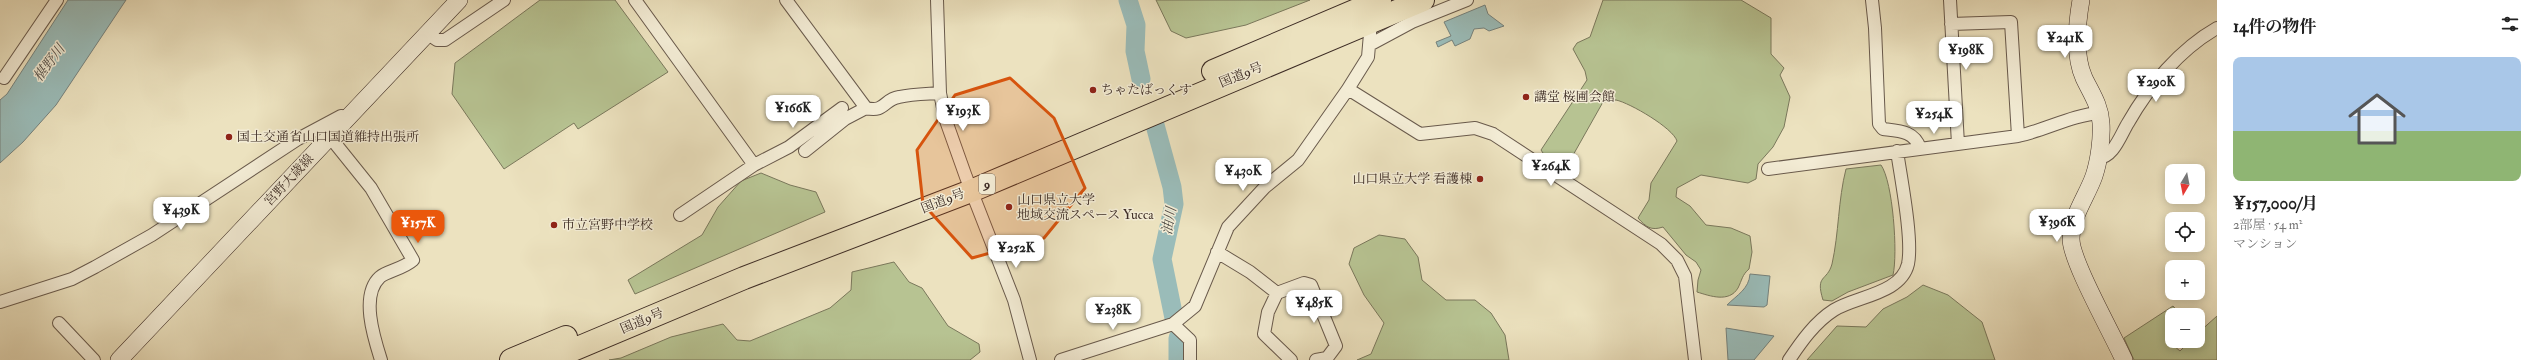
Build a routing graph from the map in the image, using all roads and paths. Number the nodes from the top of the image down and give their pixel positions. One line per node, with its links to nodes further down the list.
1 (57, 0): 18 (street)
2 (459, 0): 16 (main road, 宮野大歳線)
3 (504, 0): 16 (street)
4 (636, 0): 32 (street)
5 (786, 0): 22 (street)
6 (937, 0): 20 (street)
7 (1380, 0): 13 (highway, 国道9号 / 9)
8 (1423, 0): 13 (highway, 国道9号 / 9)
9 (1467, 0): 17 (street)
10 (1872, 0): 28 (street)
11 (1950, 0): 14 (street)
12 (2081, 0): 23 (main road)
13 (1362, 10): 17 (street); 34 (highway, 国道9号 / 9)
14 (1951, 24): 25 (street); 27 (street)
15 (2217, 28): 31 (street)
16 (428, 34): 24 (main road, 宮野大歳線)
17 (1371, 44): 19 (street)
18 (1, 79)
19 (1348, 89): 36 (street); 51 (street)
20 (940, 93): 22 (street); 34 (street)
21 (842, 108): 32 (street)
22 (866, 108): 29 (street)
23 (2100, 113): 25 (street); 31 (main road)
24 (349, 117): 26 (main road, 宮野大歳線); 38 (street)
25 (2018, 136): 27 (street)
26 (330, 137): 42 (main road, 宮野大歳線); 43 (street)
27 (1958, 144): 28 (street)
28 (1920, 148): 30 (street)
29 (805, 151)
30 (1897, 152): 33 (street); 52 (street)
31 (2097, 158): 53 (main road)
32 (754, 165): 35 (street)
33 (1768, 169)
34 (968, 184): 44 (highway, 国道9号 / 9); 45 (highway, 国道9号 / 9); 46 (street)
35 (680, 214)
36 (1217, 252): 37 (street); 40 (street)
37 (1277, 293): 49 (street); 50 (street)
38 (0, 302)
39 (59, 323): 41 (street)
40 (1173, 324): 47 (street); 48 (street)
41 (94, 360)
42 (119, 360)
43 (381, 360)
44 (512, 360)
45 (549, 360)
46 (1030, 360)
47 (1061, 360)
48 (1190, 360)
49 (1291, 360)
50 (1316, 360)
51 (1695, 360)
52 (1789, 360)
53 (2124, 360)

